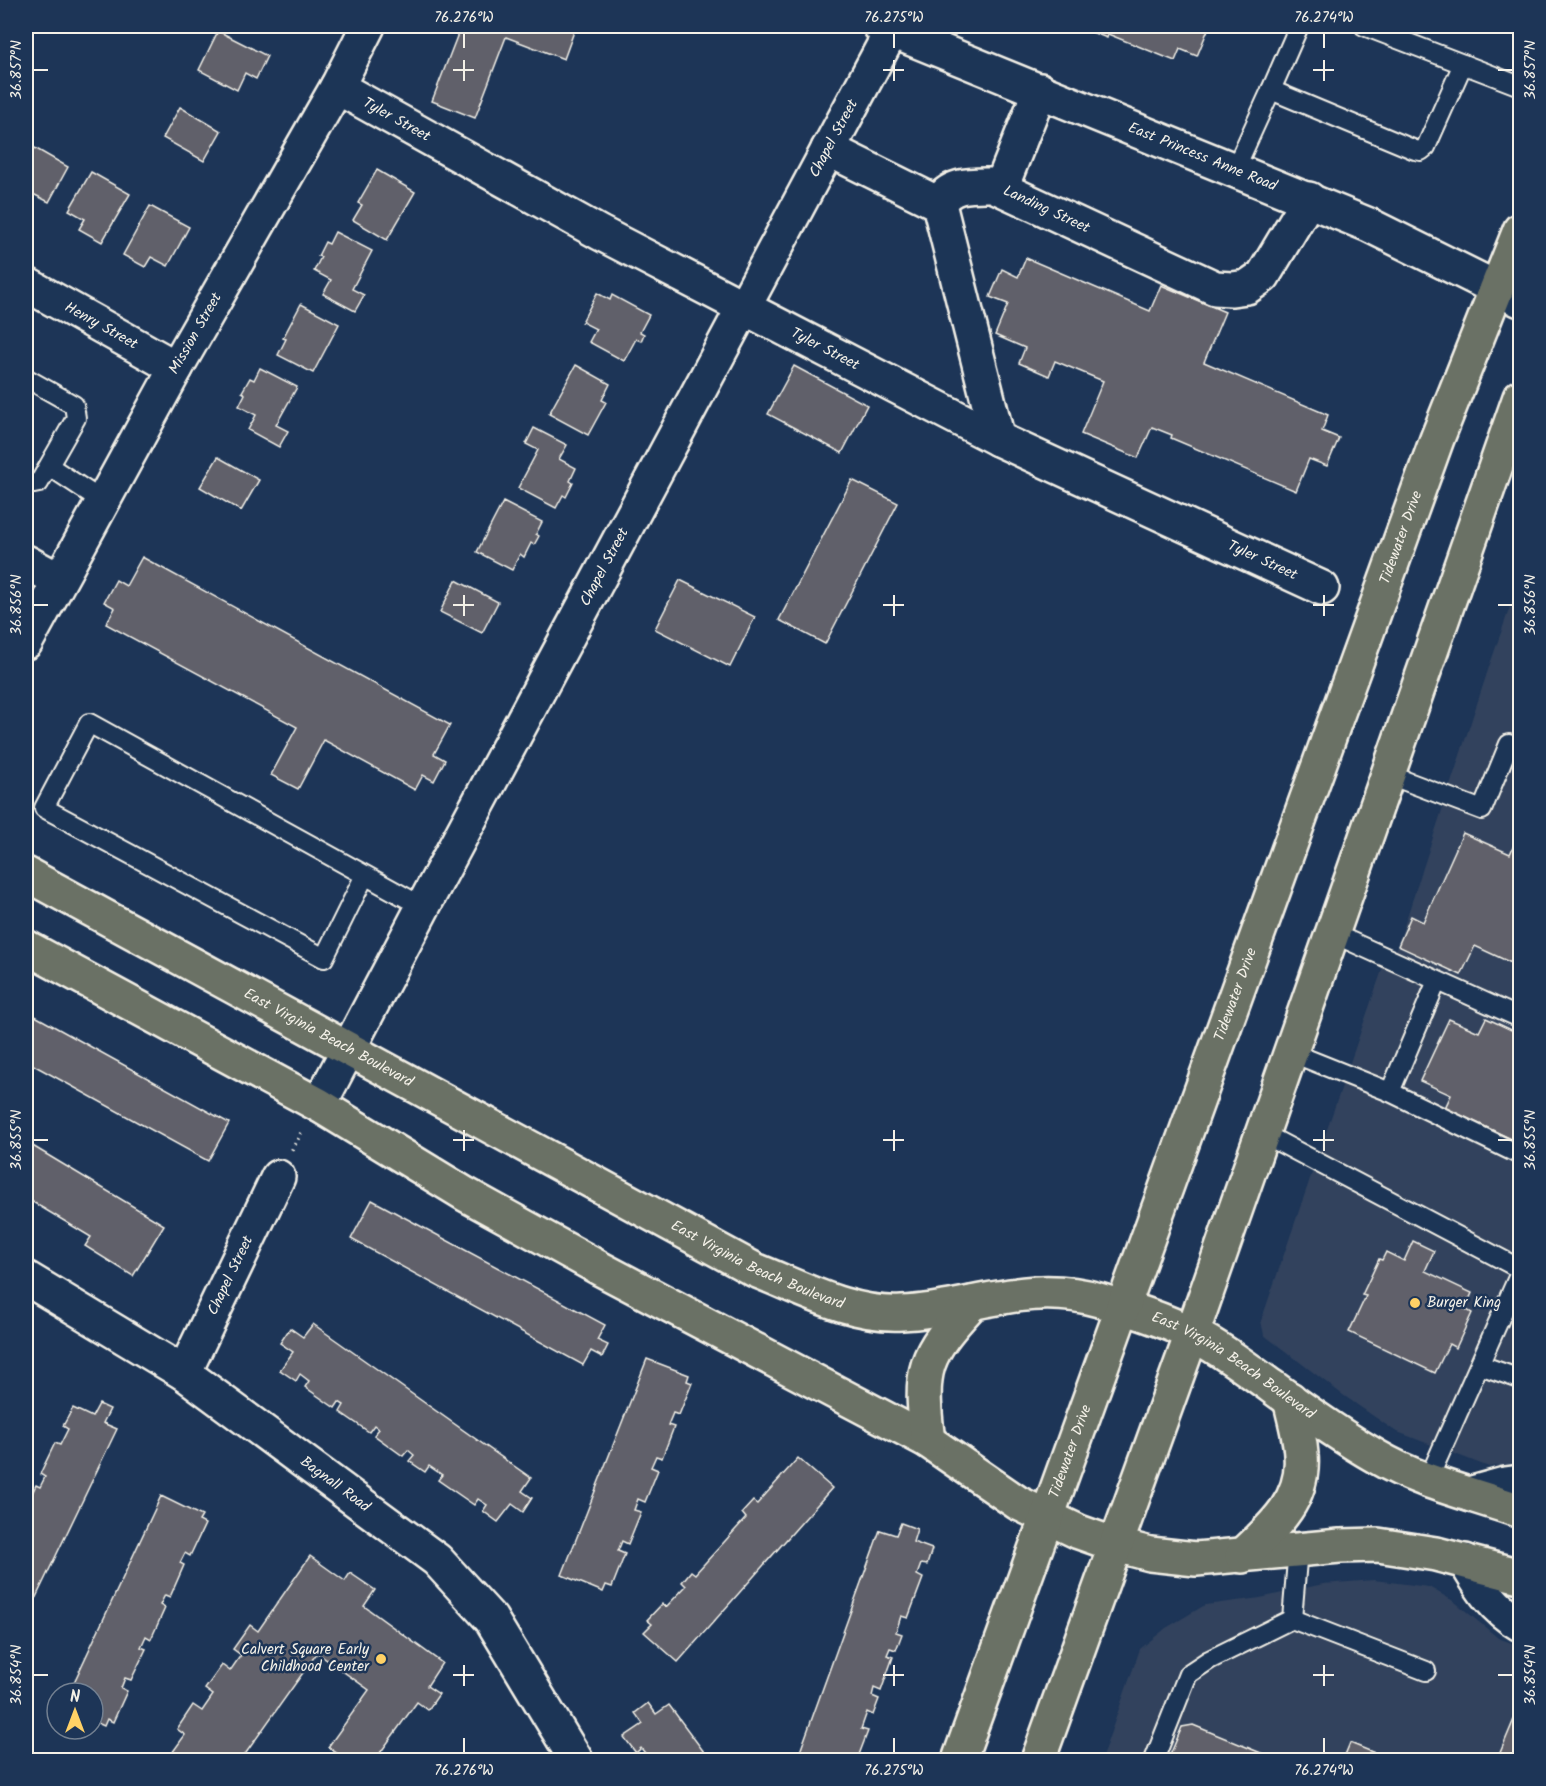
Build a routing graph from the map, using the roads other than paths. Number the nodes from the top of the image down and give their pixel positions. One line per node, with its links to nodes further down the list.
1 (368, 26): 7 (street, Mission Street)
2 (1299, 26): 9 (lane)
3 (1364, 26): 5 (lane)
4 (890, 27): 8 (street, East Princess Anne Road); 10 (street, Chapel Street)
5 (1463, 64): 6 (lane); 9 (lane)
6 (1521, 86)
7 (338, 87): 18 (street, Tyler Street); 19 (street, Mission Street)
8 (1040, 90): 11 (street, East Princess Anne Road); 12 (street)
9 (1271, 90): 11 (lane)
10 (828, 149): 14 (street); 18 (street, Chapel Street)
11 (1235, 169): 13 (street, East Princess Anne Road)
12 (1001, 188): 13 (street, Landing Street); 14 (street, Landing Street)
13 (1309, 199): 17 (street, East Princess Anne Road)
14 (939, 204): 22 (street)
15 (1521, 230): 17 (main road, Tidewater Drive)
16 (26, 284): 19 (street, Henry Street)
17 (1509, 295): 49 (main road, Tidewater Drive)
18 (743, 307): 22 (street, Tyler Street); 34 (street, Chapel Street)
19 (176, 368): 25 (street, Mission Street)
20 (26, 378): 23 (lane)
21 (1521, 397): 31 (main road)
22 (998, 439): 28 (street, Tyler Street)
23 (49, 466): 24 (lane); 25 (lane)
24 (26, 482)
25 (102, 501): 27 (street, Mission Street)
26 (26, 562): 27 (street)
27 (59, 580): 29 (street, Mission Street)
28 (1322, 588)
29 (26, 642)
30 (1509, 744): 31 (lane)
31 (1387, 774): 35 (main road)
32 (26, 874): 39 (main road, East Virginia Beach Boulevard)
33 (365, 875): 33 (lane); 34 (lane)
34 (423, 907): 39 (street, Chapel Street)
35 (1332, 933): 37 (lane); 40 (main road)
36 (26, 947): 42 (main road)
37 (1437, 981): 38 (lane); 41 (lane)
38 (1521, 1018)
39 (349, 1048): 42 (street, Chapel Street); 48 (main road, East Virginia Beach Boulevard)
40 (1290, 1052): 41 (lane); 43 (main road)
41 (1390, 1092): 44 (lane)
42 (319, 1105): 55 (main road)
43 (1262, 1133): 46 (lane); 50 (main road)
44 (1521, 1155)
45 (278, 1178): 52 (street, Chapel Street)
46 (1521, 1271): 51 (lane)
47 (26, 1278): 52 (street, Bagnall Road)
48 (972, 1303): 49 (main road, East Virginia Beach Boulevard); 55 (main road)
49 (1122, 1307): 50 (main road, East Virginia Beach Boulevard); 58 (main road, Tidewater Drive)
50 (1192, 1334): 54 (main road, East Virginia Beach Boulevard); 59 (main road)
51 (1480, 1365): 53 (lane); 56 (lane)
52 (184, 1373): 67 (street, Bagnall Road)
53 (1521, 1379)
54 (1290, 1400): 56 (main road, East Virginia Beach Boulevard); 61 (main road)
55 (928, 1441): 58 (main road)
56 (1428, 1480): 57 (main road, East Virginia Beach Boulevard)
57 (1520, 1488)
58 (1048, 1518): 59 (main road); 68 (main road, Tidewater Drive)
59 (1116, 1545): 61 (main road); 69 (main road)
60 (1298, 1549): 61 (main road); 62 (main road); 64 (lane)
61 (1242, 1556)
62 (1465, 1561): 63 (main road); 65 (street)
63 (1521, 1576)
64 (1292, 1619): 66 (lane); 70 (lane)
65 (1521, 1624)
66 (1426, 1671)
67 (576, 1761)
68 (959, 1761)
69 (1038, 1761)
70 (1155, 1761)

